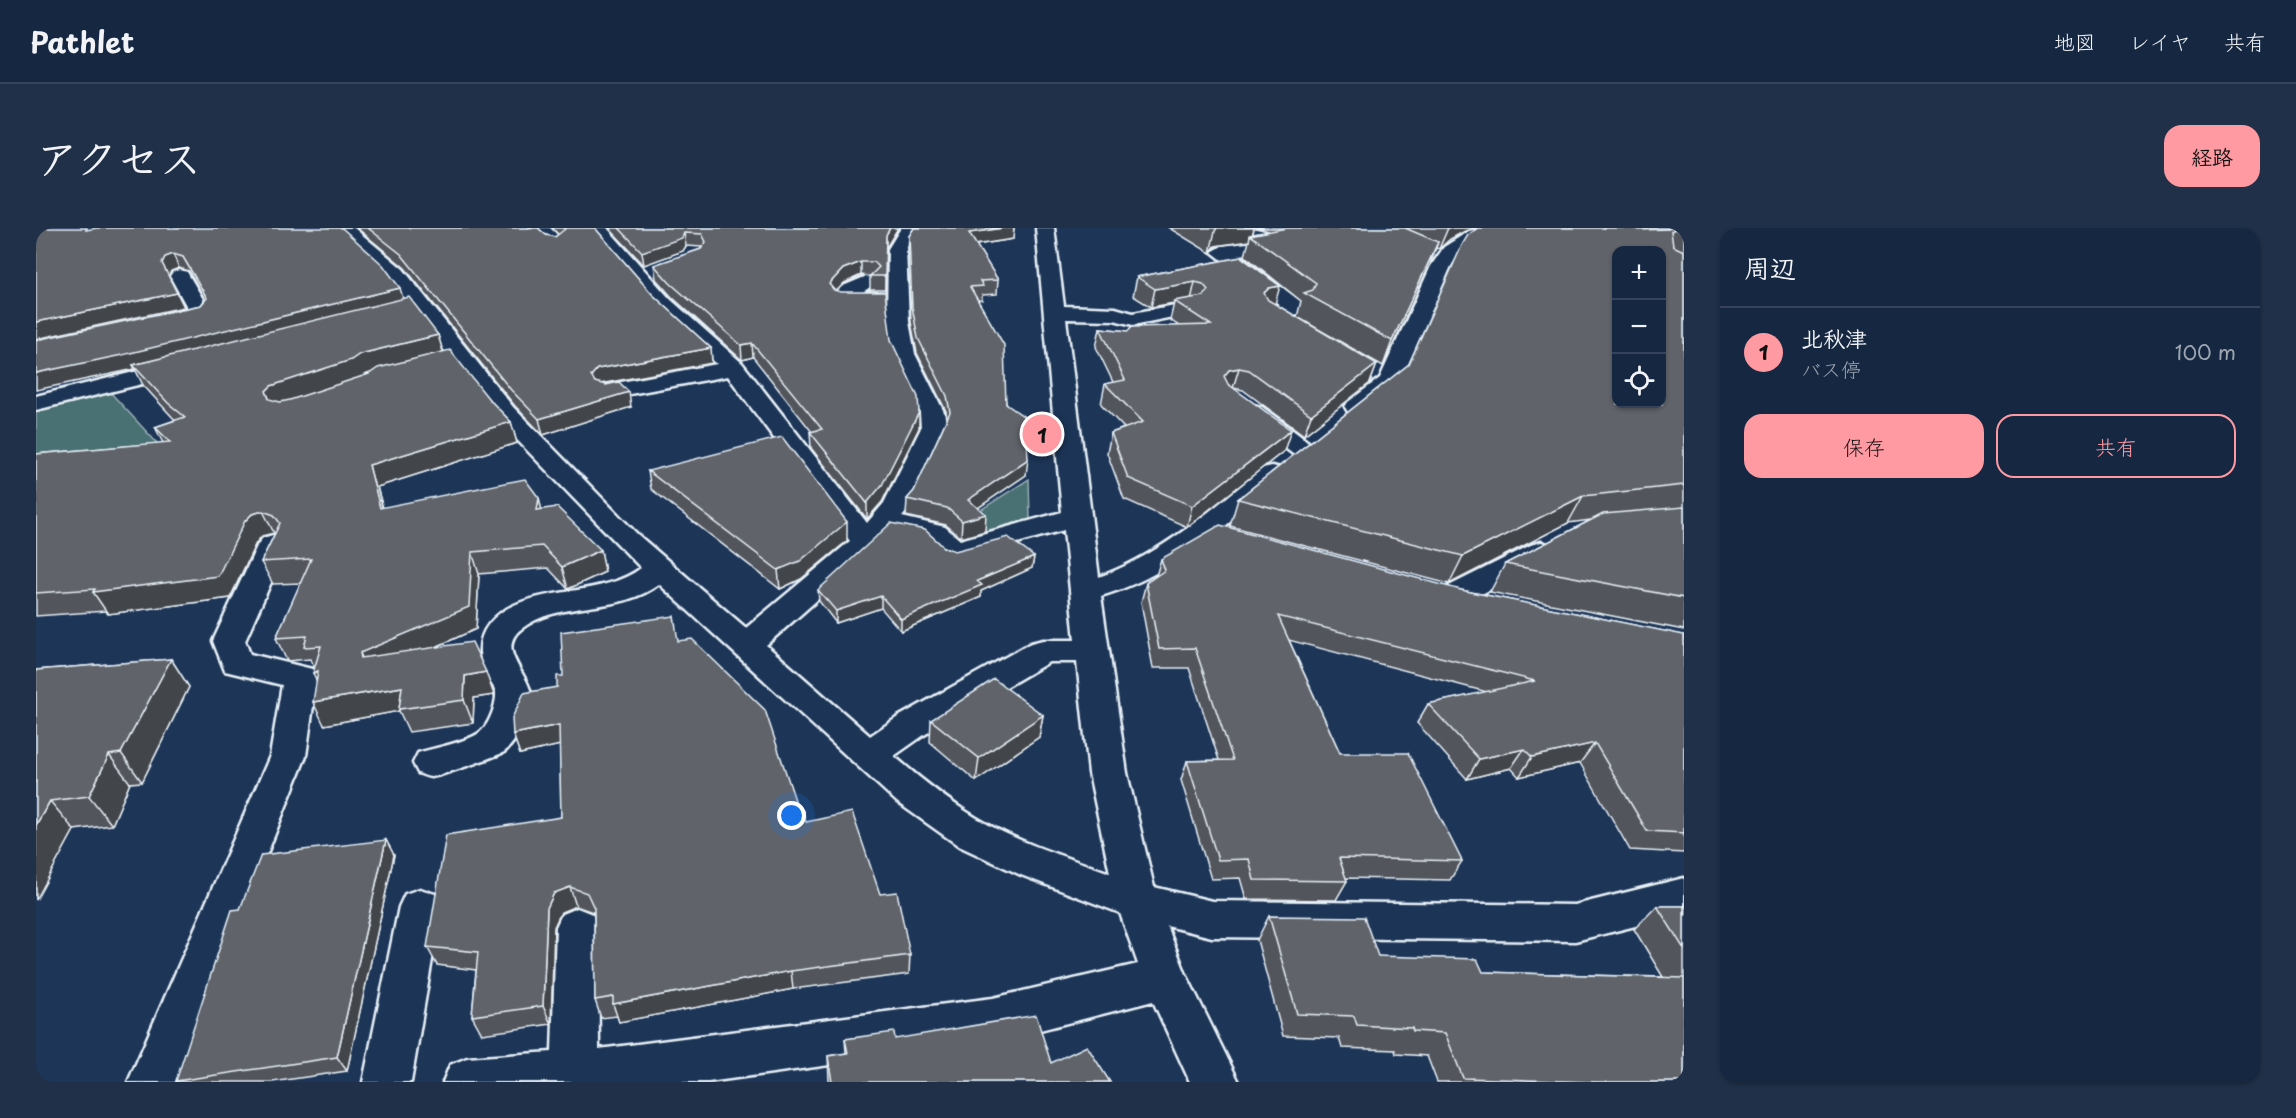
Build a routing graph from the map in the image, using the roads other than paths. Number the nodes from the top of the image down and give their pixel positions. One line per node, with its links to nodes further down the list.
1 (343, 228): 12 (street)
2 (539, 228): 8 (street)
3 (597, 228): 19 (street)
4 (910, 228): 11 (street)
5 (1045, 228): 15 (street)
6 (1487, 228): 23 (street)
7 (1253, 231): 17 (street)
8 (556, 242)
9 (180, 276): 16 (street)
10 (867, 282): 11 (street)
11 (897, 298): 26 (street)
12 (420, 306): 14 (street); 30 (street)
13 (1191, 308): 15 (street)
14 (398, 312)
15 (1055, 312): 24 (street)
16 (148, 324)
17 (1311, 336)
18 (206, 361): 22 (street)
19 (734, 368): 20 (street); 26 (street)
20 (609, 391)
21 (1233, 397): 23 (street)
22 (36, 403)
23 (1319, 436): 25 (street)
24 (1077, 518): 26 (street); 31 (street)
25 (1204, 530): 28 (street); 31 (street)
26 (876, 532): 33 (street)
27 (1568, 537): 32 (street)
28 (1238, 539)
29 (273, 544): 44 (street)
30 (659, 569): 33 (street); 36 (street)
31 (1085, 591): 34 (street)
32 (1499, 606)
33 (746, 645): 35 (street)
34 (1093, 651): 35 (street); 38 (street)
35 (868, 756): 38 (street)
36 (431, 763)
37 (1684, 896): 38 (street)
38 (1137, 902): 41 (street)
39 (420, 907): 45 (street)
40 (577, 927): 43 (street)
41 (1165, 978): 42 (street); 47 (street)
42 (720, 1070): 43 (street)
43 (575, 1073): 46 (street)
44 (152, 1082)
45 (387, 1082)
46 (467, 1082)
47 (1215, 1082)

